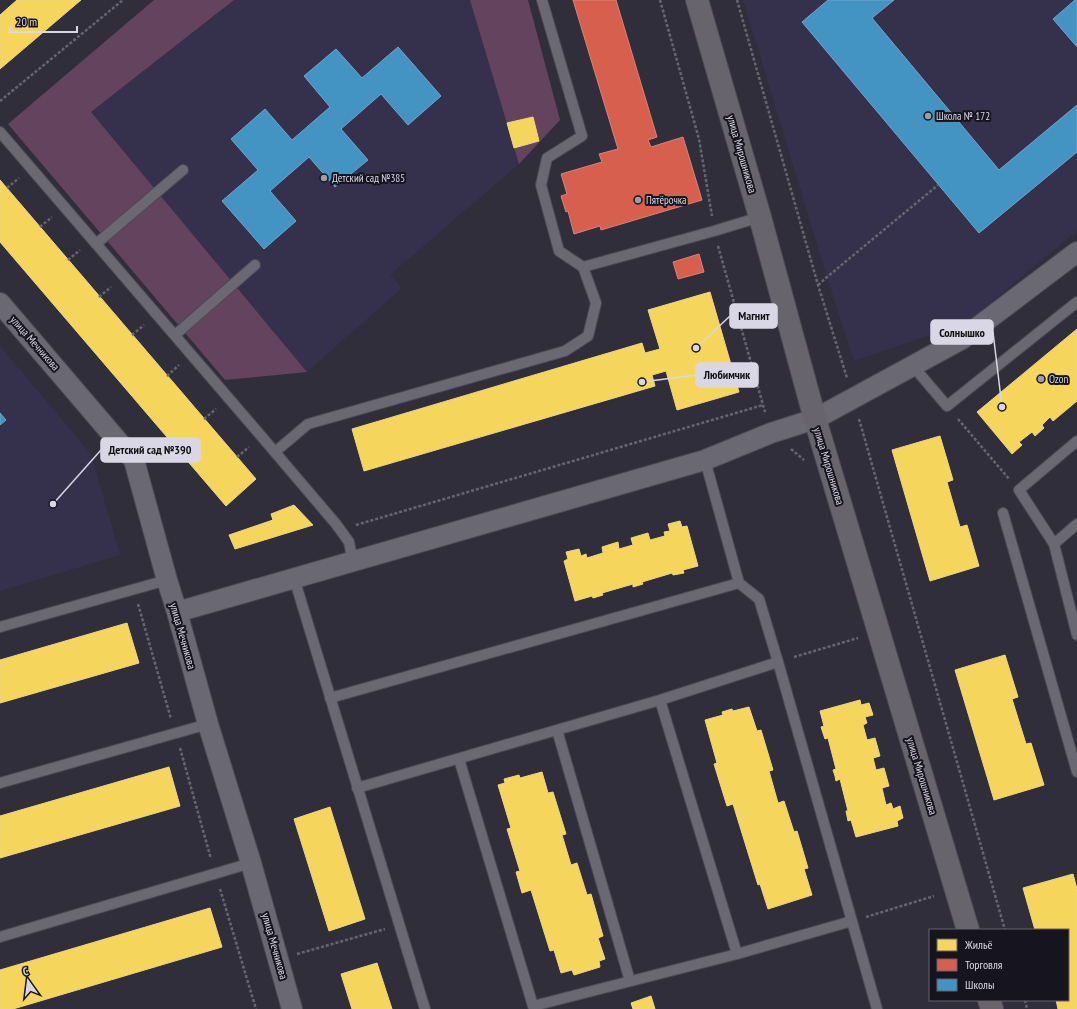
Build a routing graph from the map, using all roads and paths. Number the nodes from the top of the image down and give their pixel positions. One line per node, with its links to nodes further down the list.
1 (123, 0): 6 (path)
2 (542, 0): 15 (lane)
3 (660, 0): 11 (path)
4 (697, 0): 10 (street, улица Мирошникова)
5 (737, 0): 16 (path)
6 (0, 101)
7 (0, 132): 12 (lane)
8 (183, 170): 12 (lane)
9 (938, 185): 16 (path)
10 (760, 217): 11 (lane); 24 (street, улица Мирошникова)
11 (714, 231): 15 (lane); 22 (path)
12 (96, 244): 19 (lane)
13 (1077, 252): 20 (street)
14 (256, 265): 19 (lane)
15 (583, 267): 27 (lane)
16 (818, 285): 21 (path)
17 (1077, 302): 23 (lane)
18 (0, 303): 37 (street, улица Мечникова)
19 (175, 336): 27 (lane)
20 (912, 365): 21 (street); 23 (lane)
21 (853, 398): 24 (street); 60 (path)
22 (763, 405): 25 (path); 33 (path)
23 (947, 406): 30 (path)
24 (814, 419): 25 (street); 59 (street, улица Мирошникова)
25 (771, 433): 28 (street); 29 (path)
26 (1077, 441): 30 (lane)
27 (275, 452): 33 (lane)
28 (705, 460): 35 (street); 38 (lane)
29 (809, 465)
30 (1019, 490): 34 (lane)
31 (1003, 513): 51 (lane)
32 (1077, 524): 34 (lane)
33 (340, 530): 35 (lane)
34 (1054, 544): 42 (lane)
35 (353, 562): 36 (street)
36 (294, 578): 40 (street); 45 (lane)
37 (167, 580): 39 (lane); 40 (street, улица Мечникова)
38 (739, 583): 44 (lane); 45 (lane)
39 (134, 589): 41 (lane); 49 (path)
40 (177, 612): 47 (street, улица Мечникова)
41 (0, 627)
42 (1077, 635)
43 (860, 637): 44 (path)
44 (778, 662): 46 (lane); 57 (lane)
45 (330, 698): 53 (lane)
46 (660, 700): 48 (lane); 62 (lane)
47 (208, 724): 49 (lane); 54 (street, улица Мечникова)
48 (557, 730): 50 (lane); 64 (lane)
49 (175, 733): 52 (lane); 55 (path)
50 (459, 758): 53 (lane); 64 (lane)
51 (1077, 772)
52 (0, 783)
53 (357, 788): 58 (lane)
54 (252, 863): 55 (lane); 63 (street, улица Мечникова)
55 (215, 874): 61 (lane); 66 (path)
56 (937, 896): 57 (path)
57 (852, 922): 62 (lane); 68 (lane)
58 (399, 925): 63 (path); 67 (lane)
59 (968, 929)
60 (1005, 929)
61 (0, 937)
62 (737, 954): 64 (lane)
63 (278, 959): 65 (street, улица Мечникова)
64 (630, 981)
65 (290, 1008)
66 (256, 1009)
67 (424, 1009)
68 (877, 1009)

